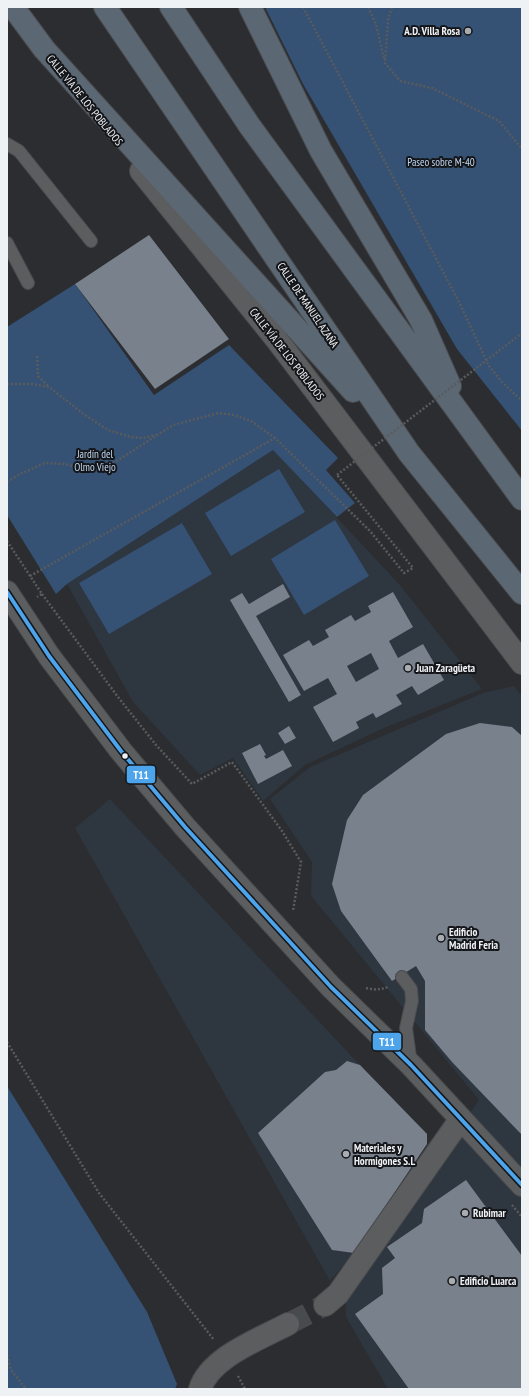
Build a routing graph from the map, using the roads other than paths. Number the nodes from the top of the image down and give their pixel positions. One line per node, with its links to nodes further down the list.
1 (13, 7): 5 (highway)
2 (105, 7): 11 (highway, CALLE DE MANUEL AZAÑA)
3 (172, 7): 10 (highway)
4 (250, 7): 10 (highway)
5 (44, 49): 11 (highway); 15 (street, CALLE VÍA DE LOS POBLADOS)
6 (7, 144): 7 (lane)
7 (91, 241)
8 (7, 243): 9 (lane)
9 (28, 283)
10 (468, 426): 12 (highway)
11 (409, 453): 14 (highway, CALLE DE MANUEL AZAÑA)
12 (522, 499)
13 (7, 592): 17 (street)
14 (522, 593)
15 (522, 663)
16 (402, 977): 17 (lane)
17 (411, 1065): 18 (street)
18 (460, 1120): 19 (street); 20 (street)
19 (522, 1185)
20 (324, 1304)
21 (288, 1324): 22 (street)
22 (200, 1389)

